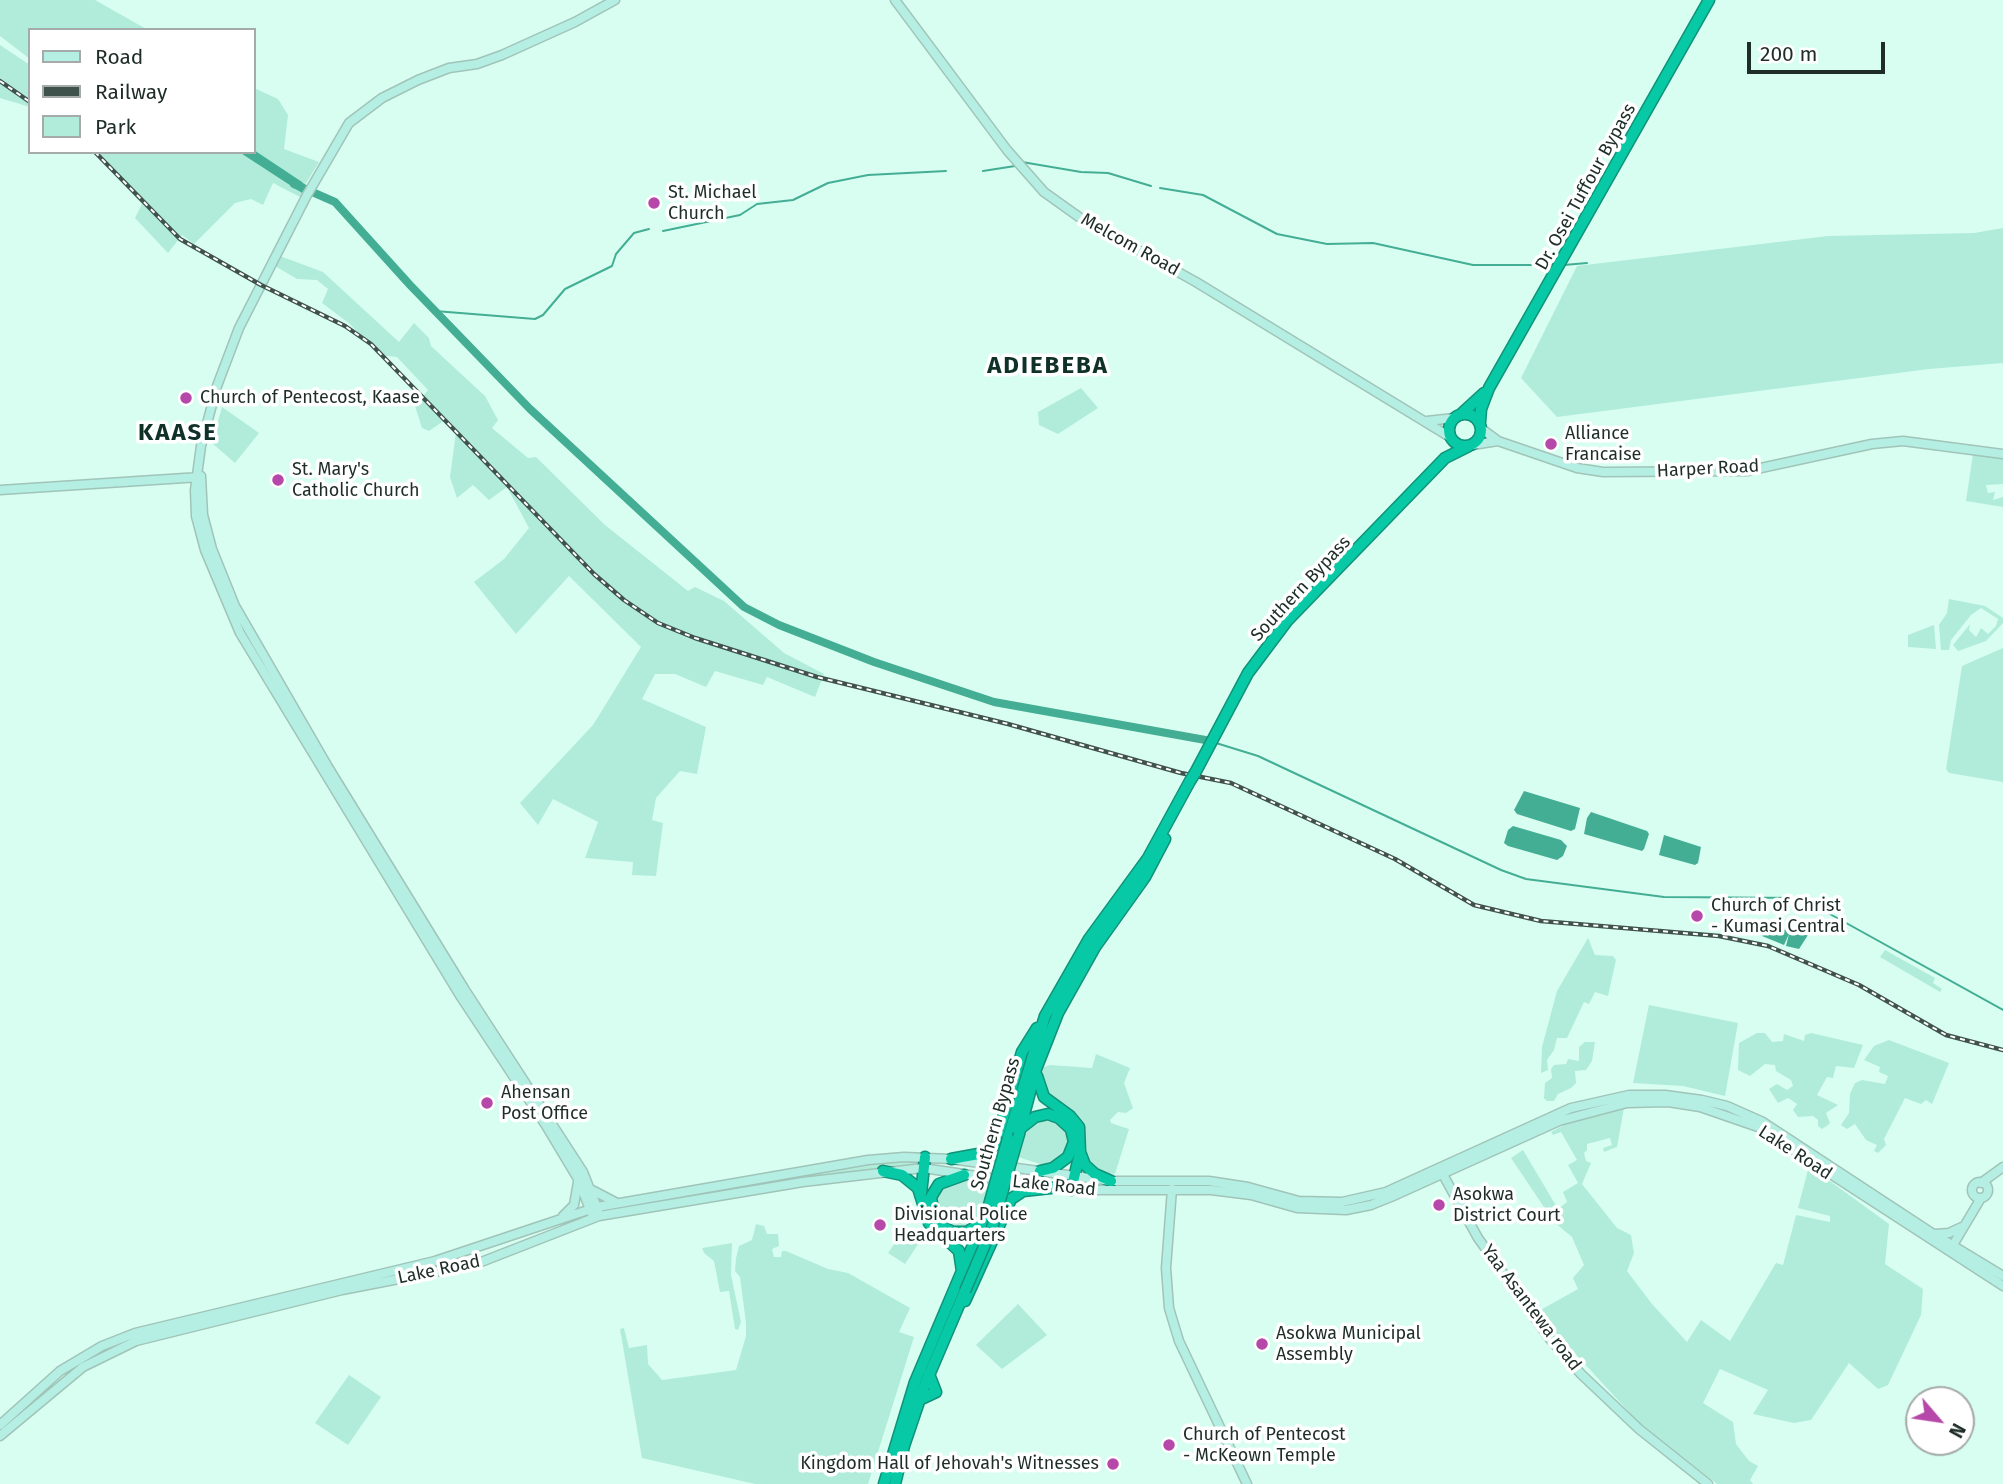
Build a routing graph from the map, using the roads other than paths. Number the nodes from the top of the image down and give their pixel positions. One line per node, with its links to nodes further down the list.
1 (615, 0): 10 (main road)
2 (895, 0): 6 (main road, Melcom Road)
3 (1709, 0): 4 (highway, Dr. Osei Tuffour Bypass)
4 (1489, 388): 5 (highway, Dr. Osei Tuffour Bypass); 7 (highway, Dr. Osei Tuffour Bypass)
5 (1457, 417): 6 (main road); 7 (highway); 8 (highway)
6 (1427, 421): 8 (main road, Melcom Road)
7 (1481, 426): 9 (main road, Harper Road); 11 (highway)
8 (1450, 438): 11 (highway); 13 (highway, Southern Bypass)
9 (1498, 441): 11 (main road, Harper Road); 12 (main road, Harper Road)
10 (203, 442): 14 (main road); 15 (main road)
11 (1471, 446): 13 (highway, Southern Bypass)
12 (2003, 454)
13 (1445, 458): 19 (highway, Southern Bypass)
14 (198, 459): 15 (main road); 16 (main road)
15 (198, 477): 16 (main road); 18 (main road); 38 (main road)
16 (179, 478): 17 (main road); 18 (main road)
17 (0, 490)
18 (195, 495): 33 (main road)
19 (1152, 858): 20 (highway, Southern Bypass); 21 (highway, Southern Bypass)
20 (1045, 1016): 25 (highway); 44 (highway, Southern Bypass, bridge)
21 (1036, 1069): 22 (highway, Southern Bypass); 23 (highway)
22 (1020, 1131): 29 (highway); 53 (highway, Southern Bypass, bridge)
23 (1080, 1152): 32 (highway); 34 (highway)
24 (925, 1157): 25 (main road, Lake Road); 26 (highway); 42 (main road, Lake Road)
25 (951, 1159): 29 (main road, Lake Road)
26 (923, 1168): 28 (main road, Lake Road); 31 (main road, Lake Road); 40 (highway)
27 (1999, 1169): 35 (main road)
28 (883, 1171): 40 (highway); 43 (main road, Lake Road)
29 (1040, 1171): 32 (main road, Lake Road)
30 (1442, 1171): 36 (main road, Lake Road); 47 (main road, Lake Road); 48 (main road, Lake Road); 59 (main road, Yaa Asantewa road)
31 (964, 1175): 37 (main road, Lake Road); 44 (highway)
32 (1074, 1177): 34 (main road, Lake Road); 39 (highway)
33 (578, 1179): 43 (main road); 45 (main road)
34 (1111, 1181): 36 (main road, Lake Road)
35 (1985, 1185): 41 (main road); 41 (main road)
36 (1172, 1187): 39 (main road, Lake Road); 58 (main road)
37 (1051, 1188): 39 (main road, Lake Road); 53 (highway)
38 (591, 1189): 42 (main road); 43 (main road)
39 (1071, 1191)
40 (922, 1194): 50 (highway)
41 (1977, 1197): 46 (main road)
42 (617, 1203): 43 (main road, Lake Road)
43 (595, 1213): 45 (main road, Lake Road); 55 (main road, Lake Road)
44 (986, 1217): 50 (highway, Southern Bypass)
45 (559, 1219): 54 (main road, Lake Road)
46 (1961, 1228): 47 (main road); 48 (main road); 49 (main road)
47 (1931, 1233): 48 (main road, Lake Road)
48 (1950, 1249): 49 (main road, Lake Road); 52 (main road, Lake Road)
49 (1974, 1259): 51 (main road, Lake Road)
50 (962, 1273): 56 (highway, Southern Bypass)
51 (2003, 1276)
52 (2003, 1286)
53 (956, 1312): 57 (highway, Southern Bypass)
54 (0, 1425)
55 (0, 1436)
56 (884, 1484)
57 (895, 1484)
58 (1247, 1484)
59 (1708, 1484)

